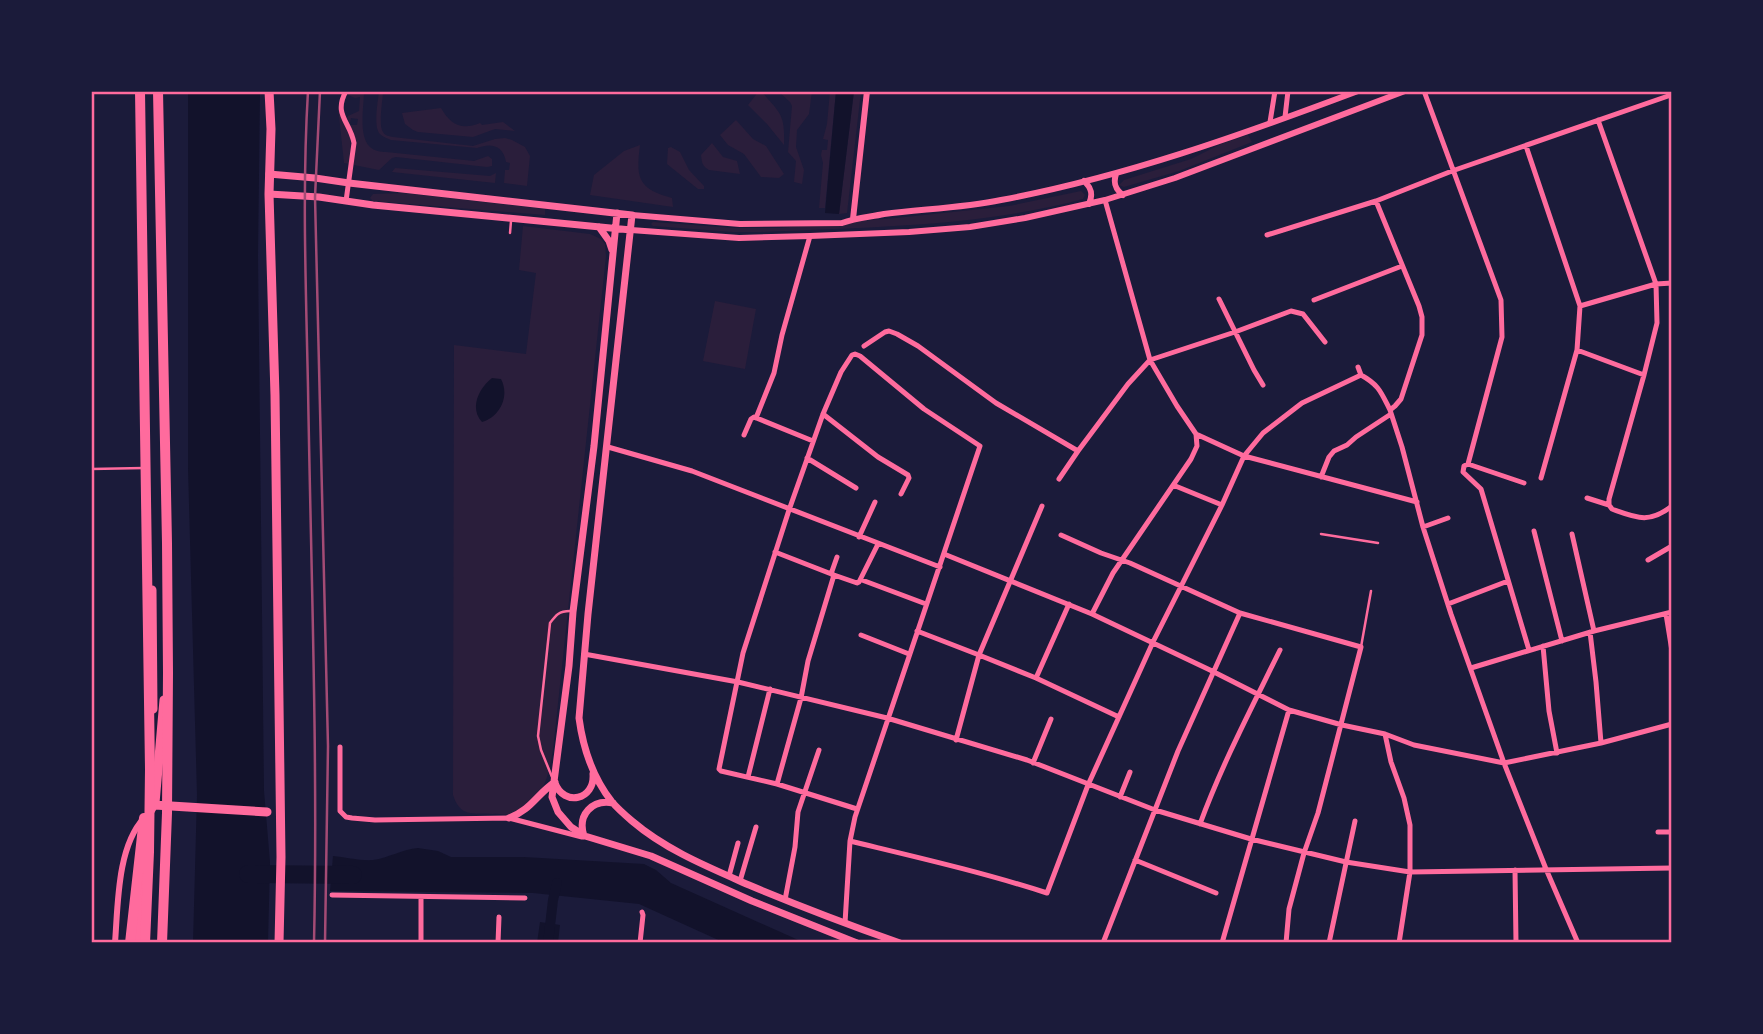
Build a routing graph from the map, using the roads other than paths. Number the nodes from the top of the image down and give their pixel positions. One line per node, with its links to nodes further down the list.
1 (142, 91): 67 (highway); 148 (highway)
2 (160, 91): 155 (highway); 197 (highway)
3 (269, 91): 17 (highway)
4 (346, 91): 20 (street)
5 (867, 91): 32 (street)
6 (1275, 91): 14 (street)
7 (1288, 91): 12 (street)
8 (1358, 91): 12 (street)
9 (1405, 91): 23 (street)
10 (1424, 91): 16 (street)
11 (1671, 94): 13 (street)
12 (1284, 117): 14 (street)
13 (1598, 120): 15 (street); 43 (street)
14 (1270, 122): 18 (street)
15 (1526, 146): 16 (street); 46 (street)
16 (1452, 171): 26 (street); 66 (street)
17 (270, 174): 20 (main road); 22 (highway)
18 (1116, 174): 19 (street); 23 (street)
19 (1084, 181): 27 (street); 32 (street)
20 (349, 183): 21 (main road); 25 (street)
21 (369, 192): 28 (main road); 29 (main road)
22 (269, 194): 25 (main road); 156 (highway)
23 (1123, 195): 24 (street)
24 (1105, 200): 27 (street); 51 (street)
25 (346, 201): 28 (main road)
26 (1376, 201): 37 (street); 41 (street)
27 (1089, 204): 38 (street)
28 (373, 205): 31 (main road)
29 (617, 213): 30 (main road); 34 (main road)
30 (632, 215): 32 (street); 35 (main road)
31 (512, 218): 33 (main road); 36 (lane)
32 (853, 219)
33 (599, 227): 34 (main road); 40 (main road)
34 (615, 229): 35 (main road); 40 (main road)
35 (631, 230): 38 (street); 39 (main road)
36 (510, 233)
37 (1267, 235)
38 (810, 236): 58 (street)
39 (629, 250): 40 (main road); 62 (main road)
40 (614, 251): 109 (main road)
41 (1402, 266): 45 (street); 56 (street)
42 (1672, 283): 43 (street)
43 (1656, 284): 46 (street); 54 (street)
44 (1219, 299): 47 (street)
45 (1314, 300)
46 (1580, 306): 50 (street)
47 (1235, 332): 48 (street); 51 (street); 55 (street)
48 (1325, 342)
49 (864, 346): 63 (street)
50 (1577, 350): 54 (street); 70 (street)
51 (1150, 360): 59 (street); 63 (street)
52 (1358, 367): 53 (street)
53 (1361, 375): 56 (street); 64 (street)
54 (1644, 375): 80 (street)
55 (1263, 385)
56 (1392, 410): 69 (street); 78 (street)
57 (824, 414): 61 (street); 75 (street); 95 (street)
58 (756, 418): 60 (street); 61 (street)
59 (1196, 434): 64 (street); 73 (street)
60 (744, 435)
61 (813, 440): 65 (street)
62 (608, 447): 83 (street); 112 (main road)
63 (1078, 451): 71 (street)
64 (1244, 456): 69 (street); 79 (street)
65 (807, 458): 74 (street); 83 (street)
66 (1468, 464): 72 (street); 103 (street)
67 (149, 468): 68 (lane); 155 (highway)
68 (91, 469)
69 (1321, 477): 78 (street)
70 (1541, 478)
71 (1059, 479)
72 (1524, 483)
73 (1173, 485): 79 (street); 97 (street)
74 (856, 488)
75 (901, 494)
76 (1587, 498): 80 (street)
77 (875, 502): 90 (street)
78 (1417, 502): 85 (street)
79 (1222, 505): 104 (street)
80 (1609, 505): 82 (street)
81 (1042, 506): 102 (street)
82 (1672, 506)
83 (789, 510): 90 (street); 94 (street)
84 (1448, 517): 85 (street)
85 (1423, 527): 108 (street)
86 (1534, 531): 117 (street)
87 (1321, 534): 91 (lane)
88 (1572, 534): 115 (street)
89 (1061, 535): 97 (street)
90 (859, 537): 92 (street)
91 (1378, 543)
92 (878, 544): 99 (street); 101 (street)
93 (1672, 546): 98 (street)
94 (775, 552): 100 (street); 130 (street)
95 (944, 554): 99 (street); 102 (street)
96 (837, 557): 100 (street)
97 (1122, 560): 104 (street); 113 (street)
98 (1648, 560)
99 (940, 567): 106 (street)
100 (833, 575): 101 (street); 133 (street)
101 (862, 580): 106 (street)
102 (1010, 580): 107 (street); 126 (street)
103 (1508, 581): 108 (street); 122 (street)
104 (1182, 586): 110 (street); 118 (street)
105 (1371, 591): 120 (lane)
106 (926, 604): 114 (street)
107 (1069, 604): 113 (street); 129 (street)
108 (1448, 604): 127 (street)
109 (573, 612): 112 (main road); 152 (main road); 152 (lane)
110 (1240, 613): 120 (street); 128 (street)
111 (1669, 613): 115 (street); 123 (street)
112 (588, 614): 124 (main road)
113 (1092, 614): 118 (street)
114 (918, 631): 125 (street); 126 (street)
115 (1592, 632): 117 (street); 142 (street)
116 (860, 635): 125 (street)
117 (1562, 641): 119 (street)
118 (1153, 642): 128 (street); 135 (street)
119 (1543, 646): 122 (street); 145 (street)
120 (1361, 647): 138 (street)
121 (1280, 650): 132 (street)
122 (1529, 650): 127 (street)
123 (1672, 651)
124 (584, 654): 130 (street); 149 (main road)
125 (909, 654): 136 (street)
126 (979, 655): 129 (street); 141 (street)
127 (1471, 668): 147 (street)
128 (1214, 672): 132 (street); 162 (street)
129 (1036, 678): 135 (street)
130 (738, 682): 131 (street); 151 (street)
131 (770, 689): 133 (street); 151 (street)
132 (1259, 694): 134 (street); 166 (street)
133 (801, 698): 136 (street); 153 (street)
134 (1289, 710): 138 (street); 172 (street)
135 (1119, 717): 154 (street)
136 (887, 718): 141 (street); 161 (street)
137 (1051, 719): 146 (street)
138 (1342, 724): 140 (street); 175 (street)
139 (1672, 724): 142 (street)
140 (1385, 734): 147 (street); 181 (street)
141 (956, 740): 146 (street)
142 (1601, 743): 145 (street)
143 (340, 747): 164 (street)
144 (819, 750): 157 (street)
145 (1557, 753): 147 (street)
146 (1032, 763): 154 (street)
147 (1504, 763): 179 (street)
148 (150, 769): 194 (highway); 196 (highway)
149 (593, 772): 152 (main road); 159 (main road)
150 (1130, 772): 158 (street)
151 (748, 777): 153 (street)
152 (555, 782): 164 (main road); 171 (main road)
153 (777, 784): 157 (street)
154 (1088, 785): 158 (street); 173 (street)
155 (153, 786): 160 (highway)
156 (279, 786): 163 (highway); 170 (highway)
157 (804, 793): 161 (street); 188 (street)
158 (1121, 797): 162 (street)
159 (613, 803): 171 (main road); 182 (main road)
160 (152, 808): 163 (highway); 193 (street); 195 (highway)
161 (857, 809): 173 (street)
162 (1155, 810): 166 (street); 176 (street)
163 (267, 812): 170 (highway)
164 (509, 818): 171 (street)
165 (1355, 821): 177 (street)
166 (1199, 824): 172 (street)
167 (756, 827): 183 (street)
168 (1658, 832): 169 (street)
169 (1672, 832)
170 (279, 833): 198 (highway)
171 (588, 838): 192 (main road)
172 (1251, 839): 175 (street); 205 (street)
173 (850, 841): 191 (street)
174 (738, 843): 182 (street)
175 (1304, 853): 177 (street); 206 (street)
176 (1135, 860): 184 (street); 204 (street)
177 (1346, 862): 181 (street); 207 (street)
178 (1672, 868): 179 (street)
179 (1546, 869): 180 (street); 210 (street)
180 (1515, 870): 181 (street); 209 (street)
181 (1410, 872): 208 (street)
182 (729, 876): 183 (main road)
183 (740, 881): 188 (main road)
184 (1216, 893)
185 (332, 895): 186 (street)
186 (421, 897): 187 (street); 199 (street)
187 (526, 898)
188 (785, 900): 191 (main road)
189 (642, 912): 201 (street)
190 (499, 916): 200 (street)
191 (847, 924): 192 (main road); 203 (main road)
192 (844, 938): 202 (main road)
193 (115, 943)
194 (130, 943)
195 (137, 943)
196 (145, 943)
197 (162, 943)
198 (279, 943)
199 (421, 943)
200 (498, 943)
201 (640, 943)
202 (857, 943)
203 (900, 943)
204 (1103, 943)
205 (1222, 943)
206 (1286, 943)
207 (1329, 943)
208 (1399, 943)
209 (1516, 943)
210 (1578, 943)

